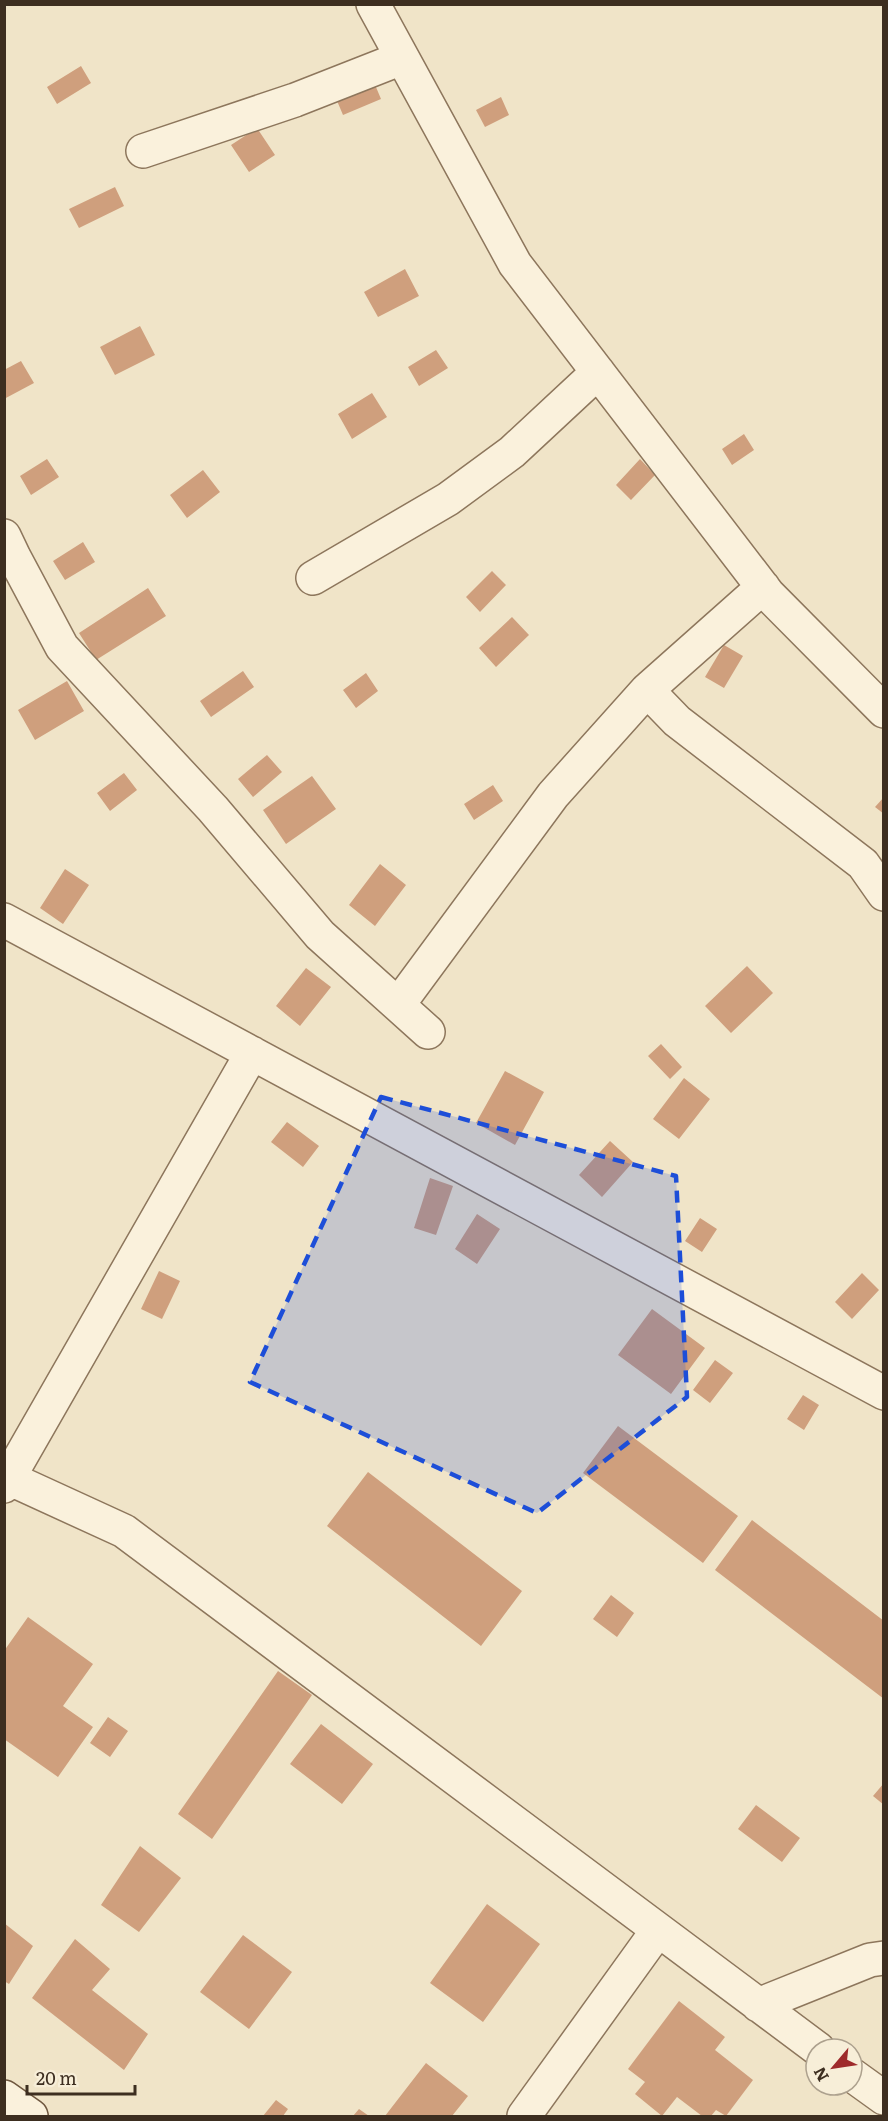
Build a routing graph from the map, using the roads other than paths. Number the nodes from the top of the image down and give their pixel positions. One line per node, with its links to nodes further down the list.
1 (373, 4): 2 (street)
2 (402, 58): 3 (street); 4 (street)
3 (142, 151)
4 (598, 372): 6 (street); 7 (street)
5 (4, 536): 12 (street)
6 (313, 578)
7 (763, 587): 8 (street); 9 (street)
8 (647, 690): 10 (street); 12 (street)
9 (884, 711)
10 (884, 894)
11 (4, 920): 14 (street)
12 (398, 1005): 13 (street)
13 (428, 1032)
14 (252, 1053): 15 (street); 16 (street)
15 (884, 1393)
16 (6, 1480): 17 (street)
17 (658, 1930): 19 (street); 25 (street)
18 (884, 1958): 19 (street)
19 (758, 2005): 20 (street)
20 (804, 2039)
21 (864, 2084): 23 (street)
22 (4, 2097): 24 (street)
23 (884, 2098)
24 (31, 2116)
25 (524, 2116)

